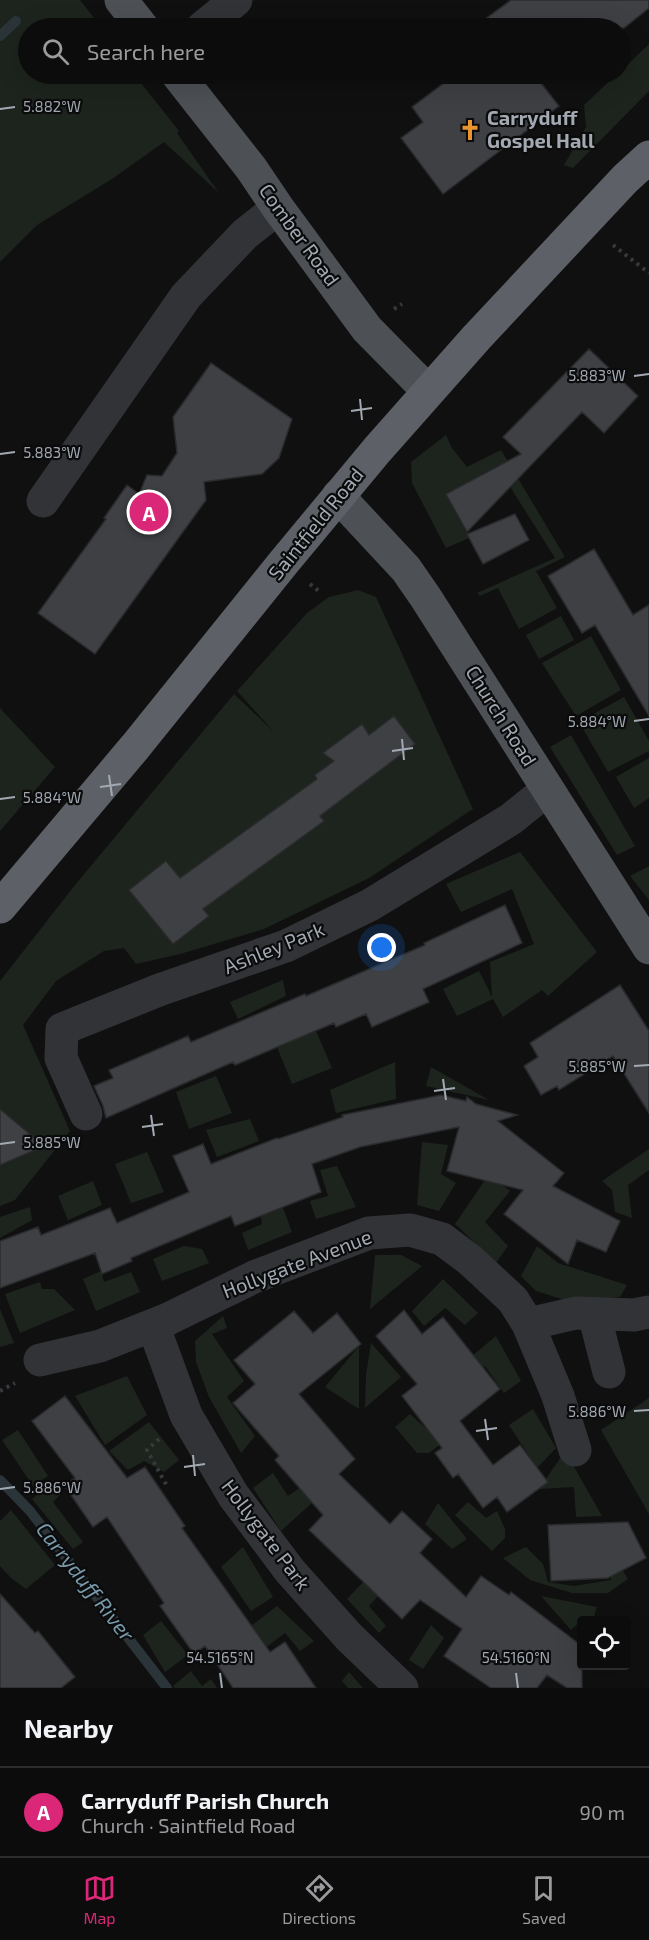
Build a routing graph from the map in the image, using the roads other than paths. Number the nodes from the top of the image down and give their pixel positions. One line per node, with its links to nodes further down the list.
1 (121, 0): 3 (main road)
2 (236, 0): 4 (street)
3 (135, 18)
4 (214, 18)
5 (185, 84): 7 (main road, Comber Road)
6 (649, 157): 8 (highway, Saintfield Road)
7 (278, 208): 8 (main road, Comber Road); 10 (street)
8 (428, 391): 9 (highway, Saintfield Road)
9 (338, 496): 11 (main road, Church Road); 12 (highway, Saintfield Road)
10 (43, 501)
11 (547, 790): 13 (main road, Church Road); 14 (street, Ashley Park)
12 (0, 908)
13 (648, 943)
14 (86, 1114)
15 (649, 1312): 16 (street)
16 (594, 1314): 17 (street); 20 (street)
17 (528, 1324): 18 (street, Hollygate Avenue); 21 (street, Hollygate Avenue)
18 (153, 1325): 19 (street, Hollygate Avenue); 22 (street, Hollygate Park)
19 (40, 1360)
20 (609, 1372)
21 (575, 1450)
22 (402, 1688)

